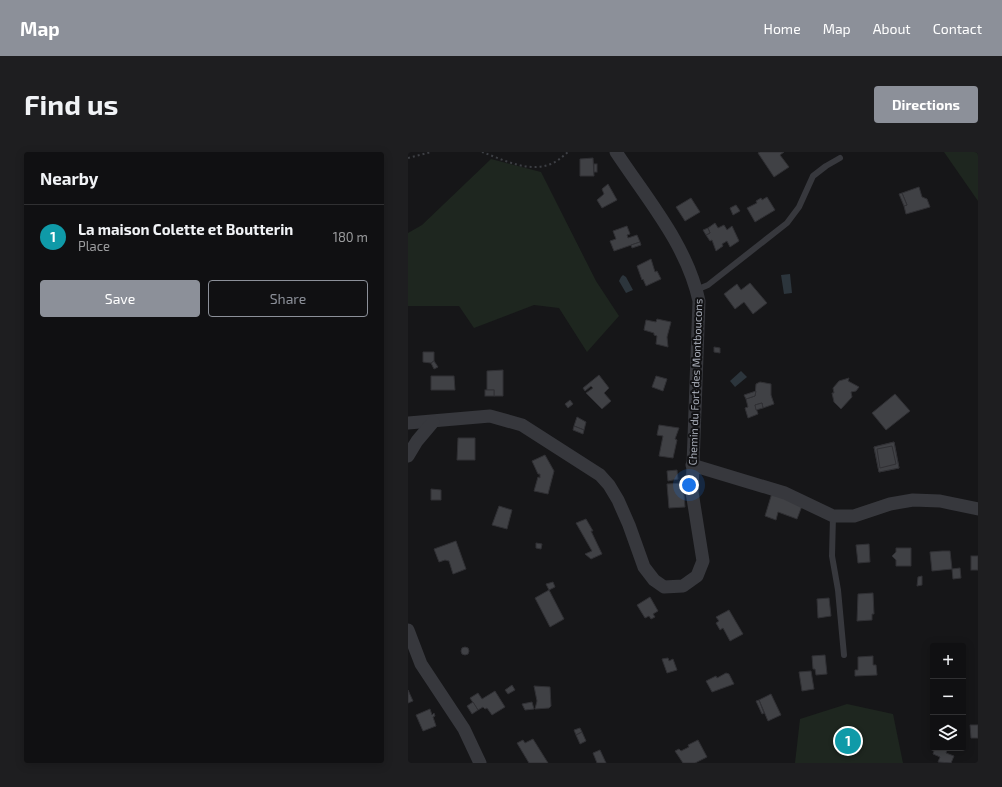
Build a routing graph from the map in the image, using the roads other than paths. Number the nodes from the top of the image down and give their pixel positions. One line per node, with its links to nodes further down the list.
1 (616, 152): 3 (street, Chemin du Fort des Montboucons)
2 (840, 158): 3 (lane, Chemin du Fort des Montboucons)
3 (696, 290): 7 (street, Chemin du Fort des Montboucons)
4 (434, 422): 5 (street, Chemin du Fort des Montboucons); 6 (street); 7 (street, Chemin du Fort des Montboucons)
5 (408, 423)
6 (408, 456)
7 (692, 465): 9 (street)
8 (978, 508): 9 (street)
9 (834, 516): 11 (lane)
10 (408, 630): 12 (street)
11 (844, 654)
12 (480, 763)

